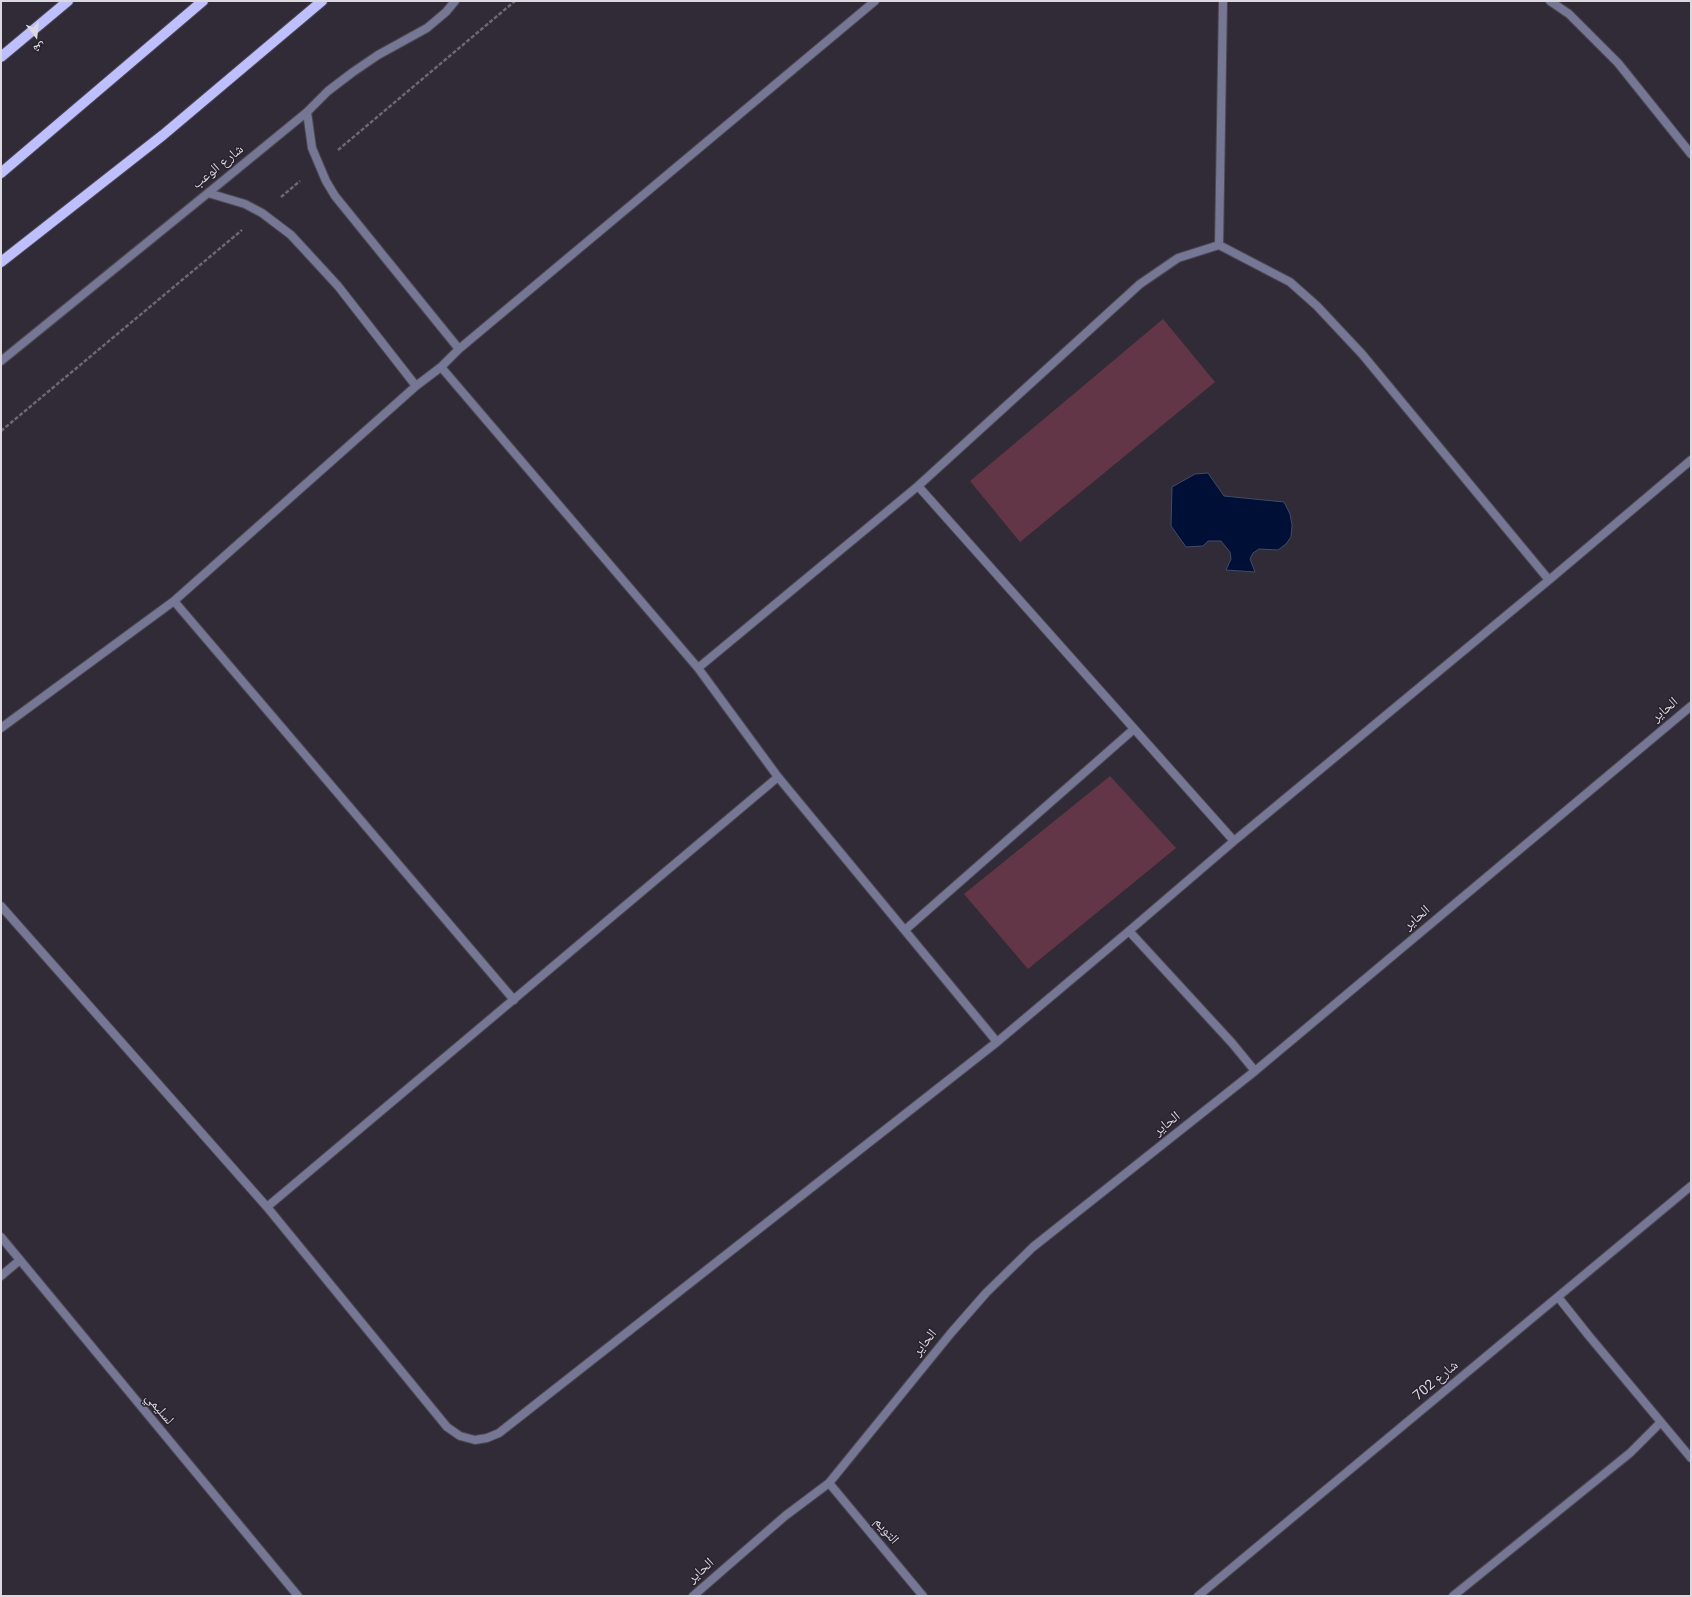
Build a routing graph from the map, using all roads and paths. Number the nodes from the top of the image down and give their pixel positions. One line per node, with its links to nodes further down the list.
1 (68, 1): 8 (main road)
2 (203, 1): 11 (main road)
3 (322, 1): 14 (main road)
4 (455, 1): 9 (street, شارع الوعب)
5 (875, 1): 15 (street)
6 (1223, 1): 13 (street)
7 (1550, 1): 10 (street)
8 (1, 57)
9 (307, 112): 12 (street, شارع الوعب); 15 (street)
10 (1691, 154)
11 (1, 173)
12 (208, 193): 16 (street, شارع الوعب); 18 (street)
13 (1219, 245): 20 (street); 21 (street)
14 (1, 262)
15 (459, 349): 17 (street)
16 (1, 361)
17 (441, 367): 18 (street); 23 (street)
18 (416, 386): 22 (street)
19 (1691, 460): 21 (street)
20 (918, 486): 23 (street); 26 (street)
21 (1549, 580): 28 (street)
22 (174, 601): 25 (street); 32 (street)
23 (698, 668): 27 (street)
24 (1691, 706): 34 (street, الحاير)
25 (1, 728)
26 (1134, 729): 28 (street); 30 (street)
27 (778, 777): 30 (street); 32 (street)
28 (1234, 841): 31 (street)
29 (1, 906): 36 (street)
30 (906, 930): 33 (street)
31 (1129, 931): 33 (street); 34 (street)
32 (514, 1000): 36 (street)
33 (997, 1042): 36 (street)
34 (1255, 1071): 43 (street, الحاير)
35 (1691, 1186): 40 (street, شارع 702)
36 (267, 1207)
37 (1, 1238): 38 (street, لسليمي)
38 (20, 1260): 39 (street); 44 (street, لسليمي)
39 (1, 1276)
40 (1558, 1297): 41 (street); 47 (street, شارع 702)
41 (1661, 1422): 42 (street); 48 (street)
42 (1691, 1458)
43 (829, 1484): 45 (street, الحاير); 46 (street, التويم)
44 (298, 1596)
45 (693, 1596)
46 (923, 1596)
47 (1198, 1596)
48 (1453, 1596)

